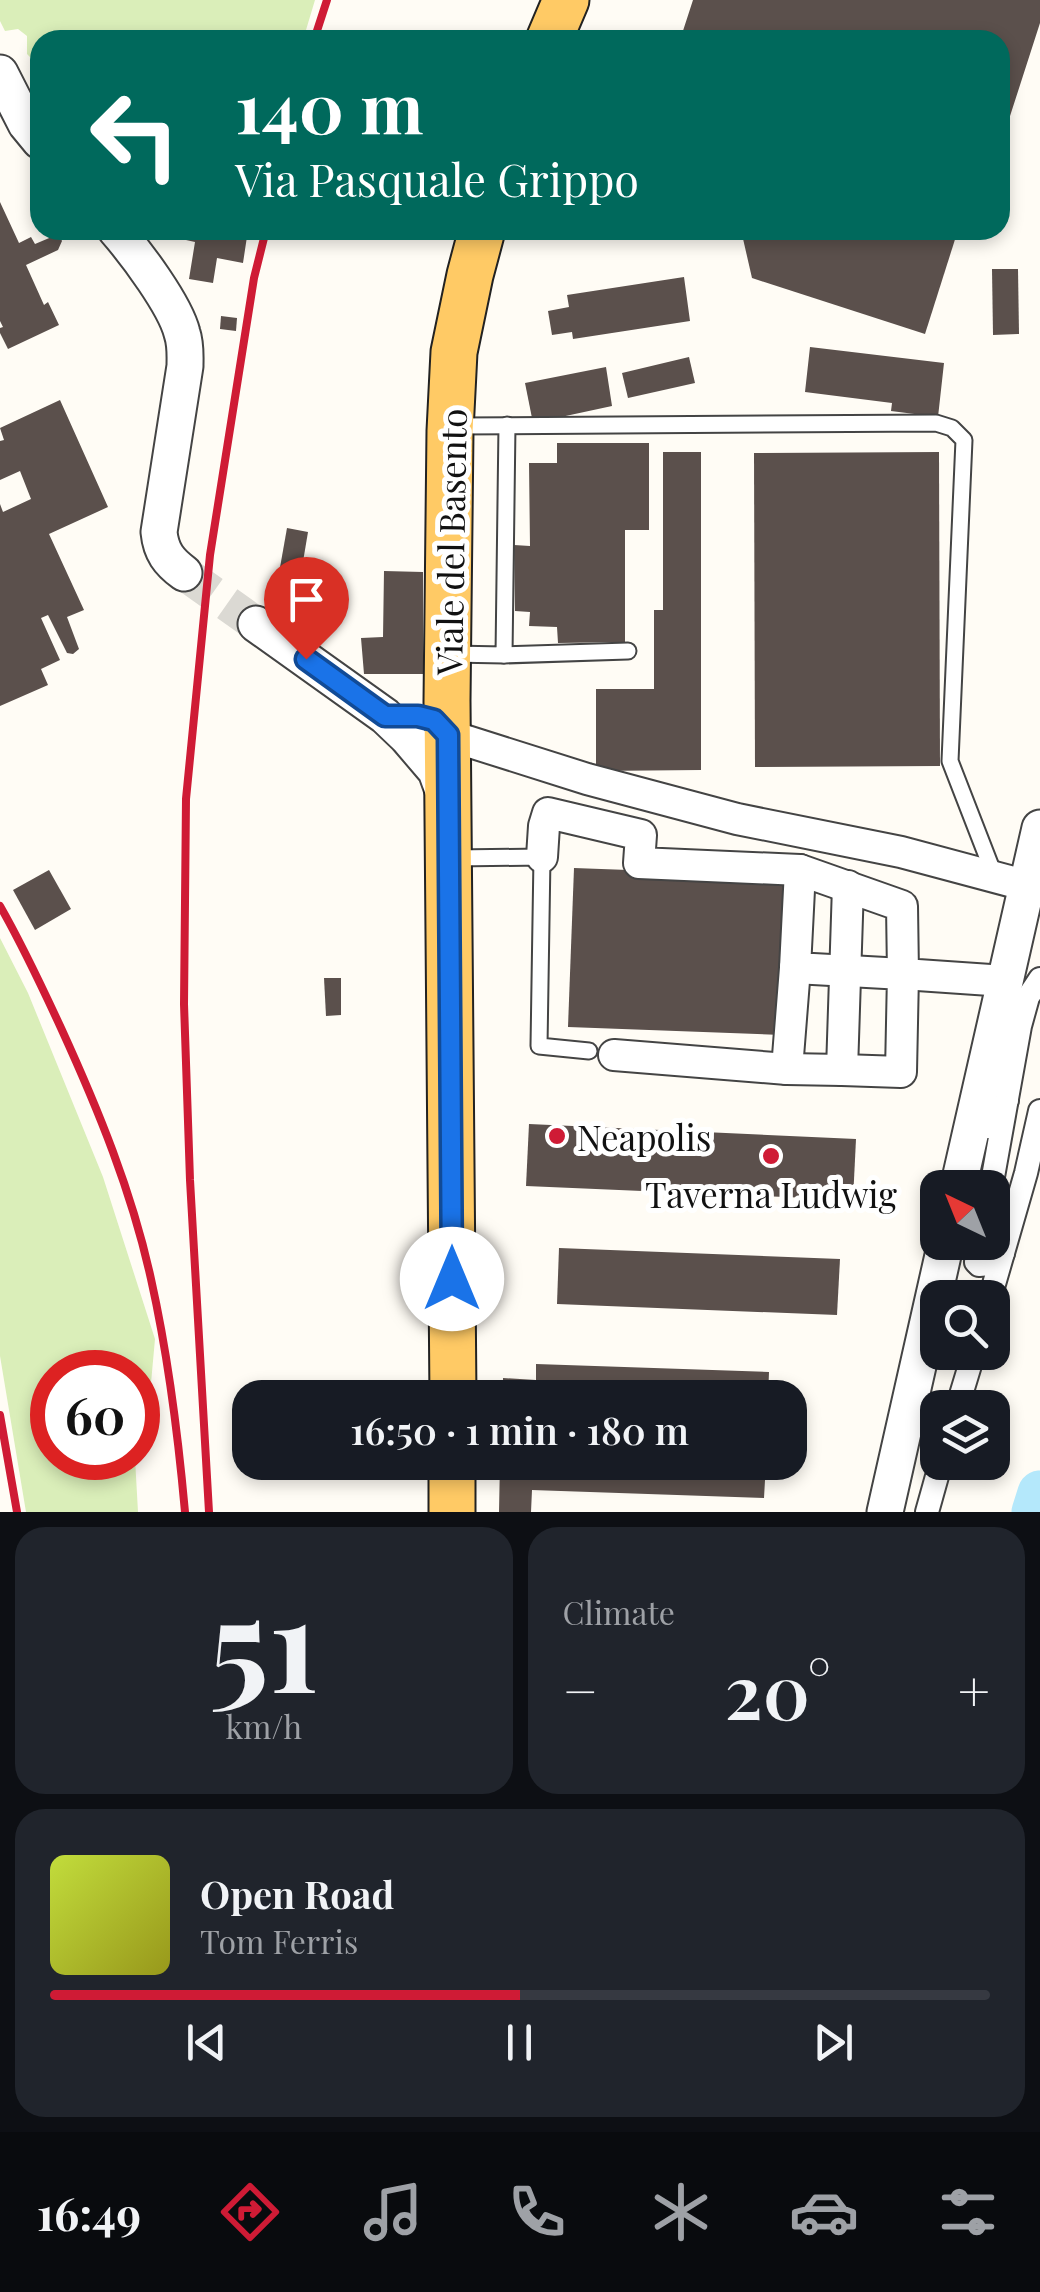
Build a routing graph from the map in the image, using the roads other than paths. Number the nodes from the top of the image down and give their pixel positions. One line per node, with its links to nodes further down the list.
1 (566, 0): 2 (main road)
2 (553, 30)
3 (0, 73): 4 (street)
4 (30, 129)
5 (123, 240): 9 (street)
6 (479, 240): 7 (main road, Viale del Basento)
7 (450, 426): 8 (lane); 12 (main road, Viale del Basento)
8 (507, 426): 13 (lane); 19 (lane)
9 (184, 573)
10 (256, 624): 14 (street)
11 (628, 652): 13 (lane)
12 (448, 654): 13 (lane); 14 (main road, Viale del Basento)
13 (504, 655)
14 (425, 725): 16 (main road, Viale del Basento); 19 (street)
15 (1040, 828): 19 (street)
16 (450, 858): 17 (lane); 35 (main road, Viale del Basento)
17 (542, 858): 18 (street); 26 (lane)
18 (800, 870): 20 (street); 22 (street)
19 (1011, 882): 21 (street)
20 (848, 886): 23 (street); 24 (street)
21 (1019, 924): 25 (street); 29 (street)
22 (795, 968): 23 (street); 27 (street)
23 (846, 969): 24 (street); 28 (street)
24 (903, 974): 25 (street); 28 (street)
25 (1028, 980): 29 (street); 31 (street)
26 (601, 1053): 27 (street)
27 (787, 1069): 28 (street)
28 (842, 1070)
29 (1007, 1100): 32 (street)
30 (1040, 1110): 33 (street)
31 (964, 1170)
32 (994, 1170)
33 (1010, 1231)
34 (942, 1260): 39 (street)
35 (453, 1380)
36 (452, 1480): 38 (main road)
37 (936, 1480): 40 (street)
38 (452, 1512)
39 (885, 1512)
40 (927, 1512)

